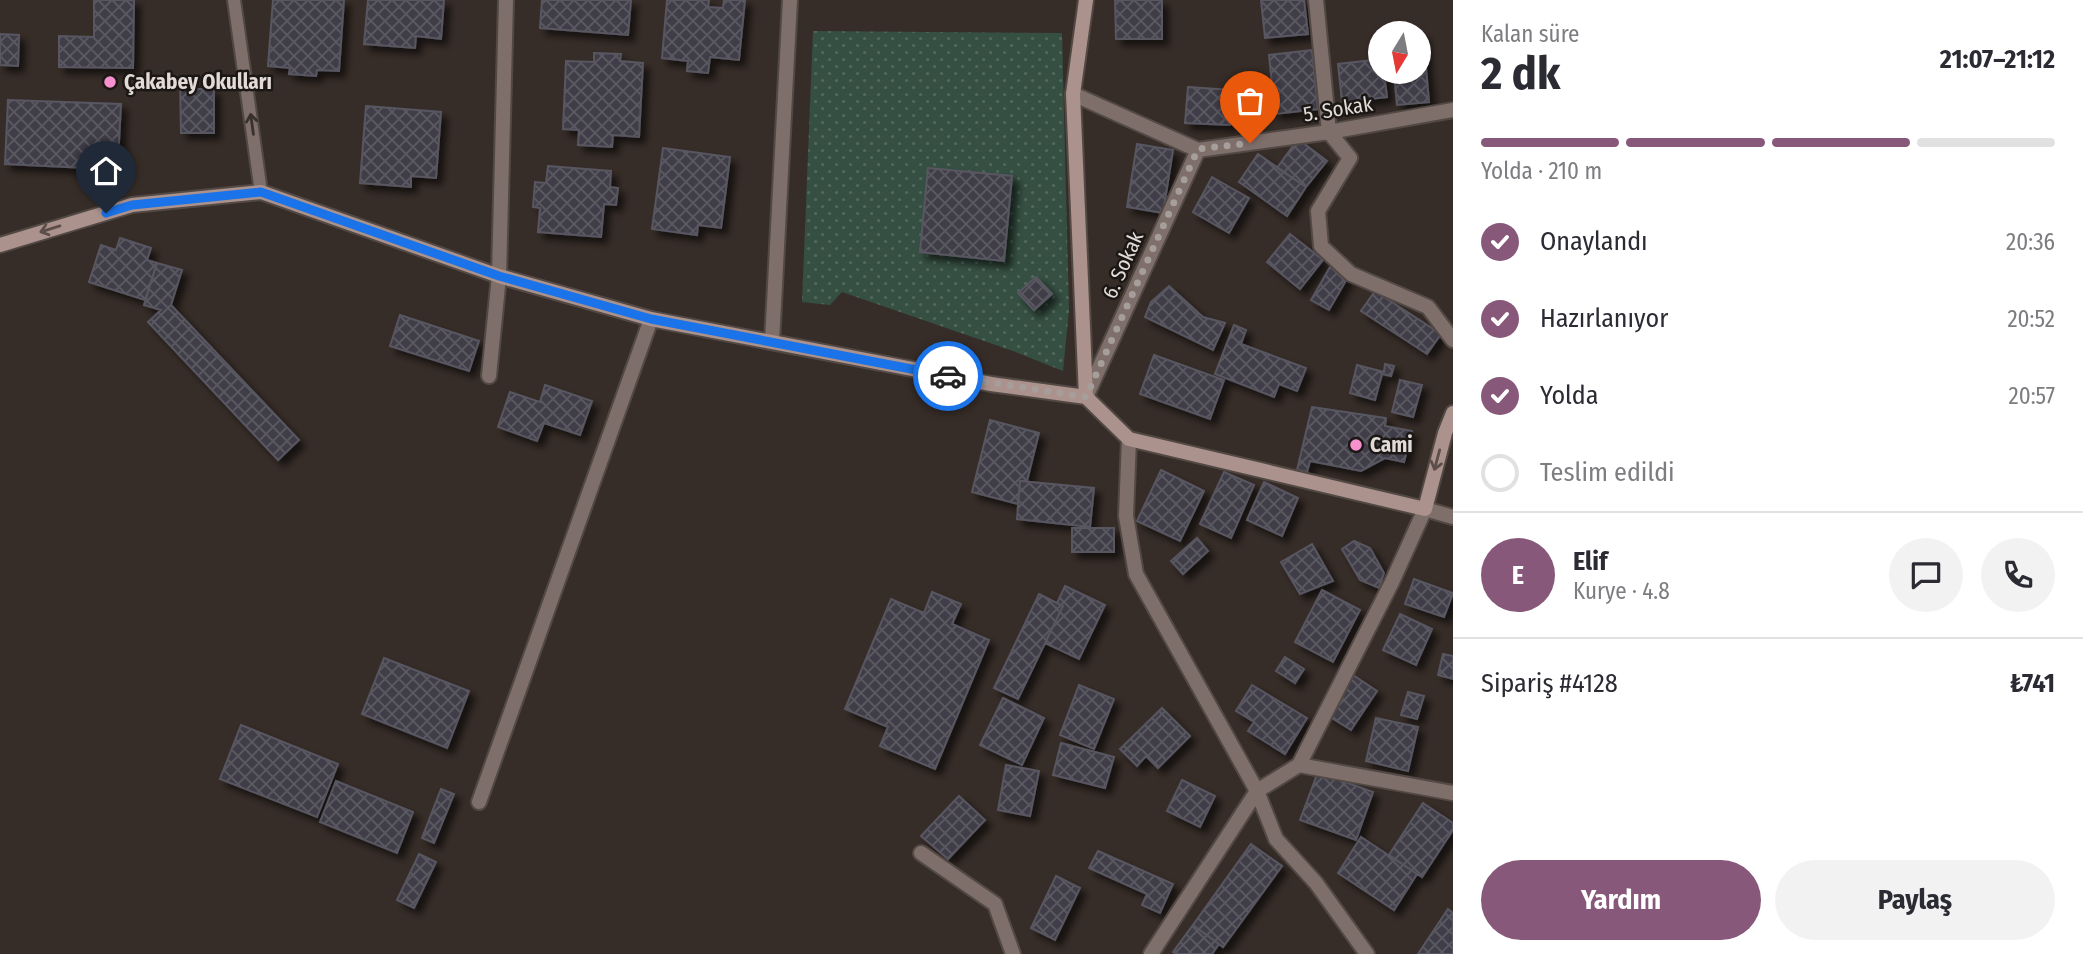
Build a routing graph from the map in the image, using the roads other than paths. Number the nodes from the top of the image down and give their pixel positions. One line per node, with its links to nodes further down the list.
1 (234, 0): 10 (lane, one-way to 1)
2 (506, 0): 12 (street)
3 (790, 0): 15 (street)
4 (1086, 0): 6 (street)
5 (1315, 0): 8 (street)
6 (1073, 93): 9 (street); 17 (street)
7 (1453, 110): 8 (street, 5. Sokak)
8 (1329, 132): 9 (street, 5. Sokak); 14 (street)
9 (1198, 149): 17 (street, 6. Sokak)
10 (261, 192): 11 (street, one-way to 11); 12 (street)
11 (0, 244)
12 (499, 276): 13 (street); 16 (street)
13 (651, 319): 15 (street); 25 (street)
14 (1453, 340)
15 (772, 342): 17 (street)
16 (489, 376)
17 (1086, 397): 19 (street)
18 (1453, 413): 20 (street, one-way to 20)
19 (1129, 439): 20 (street); 23 (street)
20 (1425, 509): 21 (street); 22 (street)
21 (1453, 517)
22 (1298, 765): 23 (street); 24 (street)
23 (1258, 791): 28 (street); 29 (street)
24 (1453, 793)
25 (479, 802)
26 (921, 853): 27 (street)
27 (1013, 954)
28 (1151, 954)
29 (1367, 954)

